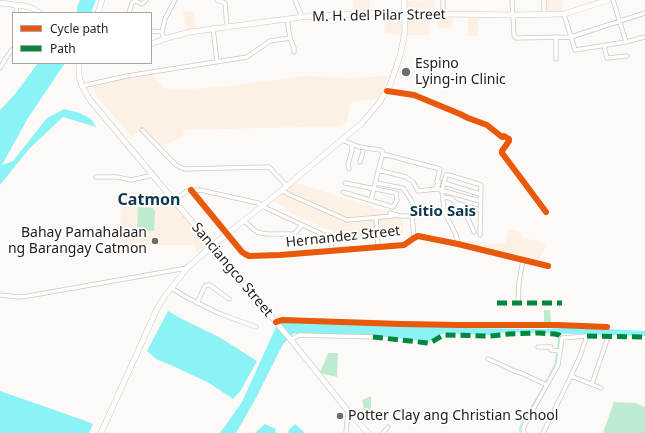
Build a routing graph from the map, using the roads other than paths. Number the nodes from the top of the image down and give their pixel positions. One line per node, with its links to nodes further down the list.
1 (102, 0): 17 (main road)
2 (146, 0): 18 (street)
3 (174, 0): 31 (street)
4 (217, 0): 28 (street)
5 (295, 0): 25 (street)
6 (404, 0): 19 (main road)
7 (443, 0): 21 (street)
8 (512, 0): 24 (street)
9 (544, 0): 22 (street)
10 (608, 0): 23 (main road, M. H. del Pilar Street)
11 (613, 0): 27 (street)
12 (0, 3): 14 (main road)
13 (24, 3): 14 (main road); 16 (main road)
14 (17, 5): 15 (street)
15 (16, 12)
16 (38, 12)
17 (98, 12)
18 (129, 12)
19 (405, 13): 21 (main road, M. H. del Pilar Street); 25 (main road, M. H. del Pilar Street); 48 (main road)
20 (645, 13): 27 (street)
21 (443, 14): 24 (main road, M. H. del Pilar Street)
22 (544, 14): 23 (main road, M. H. del Pilar Street); 24 (main road, M. H. del Pilar Street)
23 (564, 14): 33 (street)
24 (513, 15): 32 (street)
25 (302, 17): 26 (main road, M. H. del Pilar Street)
26 (287, 19): 28 (main road, M. H. del Pilar Street); 35 (street)
27 (620, 21): 33 (street); 37 (street)
28 (227, 27): 29 (main road, M. H. del Pilar Street)
29 (213, 28): 36 (main road, M. H. del Pilar Street); 44 (street)
30 (152, 31): 31 (street)
31 (162, 32): 36 (street)
32 (556, 37): 33 (street); 43 (street)
33 (571, 37): 39 (street)
34 (645, 37): 37 (street)
35 (290, 38): 41 (street); 44 (street)
36 (164, 39): 38 (main road, M. H. del Pilar Street)
37 (626, 42): 39 (street)
38 (152, 44)
39 (604, 46): 42 (street)
40 (12, 50): 46 (street)
41 (294, 52)
42 (627, 56)
43 (556, 59)
44 (217, 62): 47 (street)
45 (80, 64): 47 (main road, Sanciangco Street)
46 (0, 68)
47 (82, 86): 57 (main road, Sanciangco Street)
48 (387, 91): 50 (main road); 78 (street)
49 (142, 130): 62 (street)
50 (342, 140): 51 (street); 62 (main road)
51 (352, 144): 52 (street); 55 (street)
52 (362, 147): 53 (street); 54 (street)
53 (383, 154): 56 (street); 64 (street)
54 (360, 162)
55 (349, 169)
56 (378, 170): 60 (street); 64 (street)
57 (153, 175): 58 (street); 71 (main road, Sanciangco Street)
58 (96, 177)
59 (345, 183): 63 (street)
60 (376, 183): 63 (street); 80 (street)
61 (444, 183): 67 (street); 69 (street); 69 (street)
62 (287, 186): 66 (main road)
63 (374, 189): 72 (street); 72 (street)
64 (436, 189): 67 (street)
65 (191, 190): 71 (street); 75 (street); 86 (street, Hernandez Street)
66 (282, 190): 75 (main road); 82 (street)
67 (442, 190): 70 (street); 73 (street)
68 (343, 192): 72 (street)
69 (480, 194): 73 (street)
70 (443, 197): 74 (street); 77 (street)
71 (174, 200): 90 (main road, Sanciangco Street)
72 (371, 200)
73 (480, 201): 76 (street)
74 (455, 203): 76 (street); 85 (street)
75 (263, 205): 83 (main road); 84 (street)
76 (480, 210): 87 (street)
77 (444, 211): 80 (street); 89 (street)
78 (546, 212)
79 (390, 213): 80 (street)
80 (412, 215): 88 (street)
81 (393, 216): 82 (street)
82 (376, 218): 91 (street)
83 (244, 221): 84 (street); 86 (main road)
84 (302, 225): 92 (street)
85 (474, 232)
86 (227, 234): 90 (main road); 92 (street, Hernandez Street)
87 (480, 235)
88 (414, 238): 89 (street, Hernandez Street); 91 (street, Hernandez Street)
89 (458, 244): 93 (street, Hernandez Street)
90 (212, 246): 95 (main road); 101 (main road, Sanciangco Street)
91 (378, 247): 92 (street, Hernandez Street)
92 (332, 251)
93 (523, 260): 94 (street, Hernandez Street); 100 (street)
94 (548, 266)
95 (188, 268): 96 (main road); 97 (street)
96 (171, 288): 99 (street); 116 (main road)
97 (0, 295)
98 (229, 299): 99 (street)
99 (197, 303): 102 (street)
100 (518, 303)
101 (277, 324): 103 (street); 106 (main road, Sanciangco Street)
102 (256, 327)
103 (607, 327)
104 (374, 337): 106 (street)
105 (608, 337): 112 (street)
106 (290, 339): 114 (main road, Sanciangco Street)
107 (538, 346): 108 (street)
108 (560, 351): 110 (street); 111 (street)
109 (488, 359): 111 (street)
110 (571, 376): 112 (street); 121 (street)
111 (547, 384): 120 (street)
112 (592, 384): 113 (street)
113 (601, 388)
114 (348, 411): 117 (street); 118 (main road, Sanciangco Street)
115 (388, 427): 119 (street)
116 (101, 433)
117 (346, 433)
118 (368, 433)
119 (383, 433)
120 (524, 433)
121 (543, 433)

